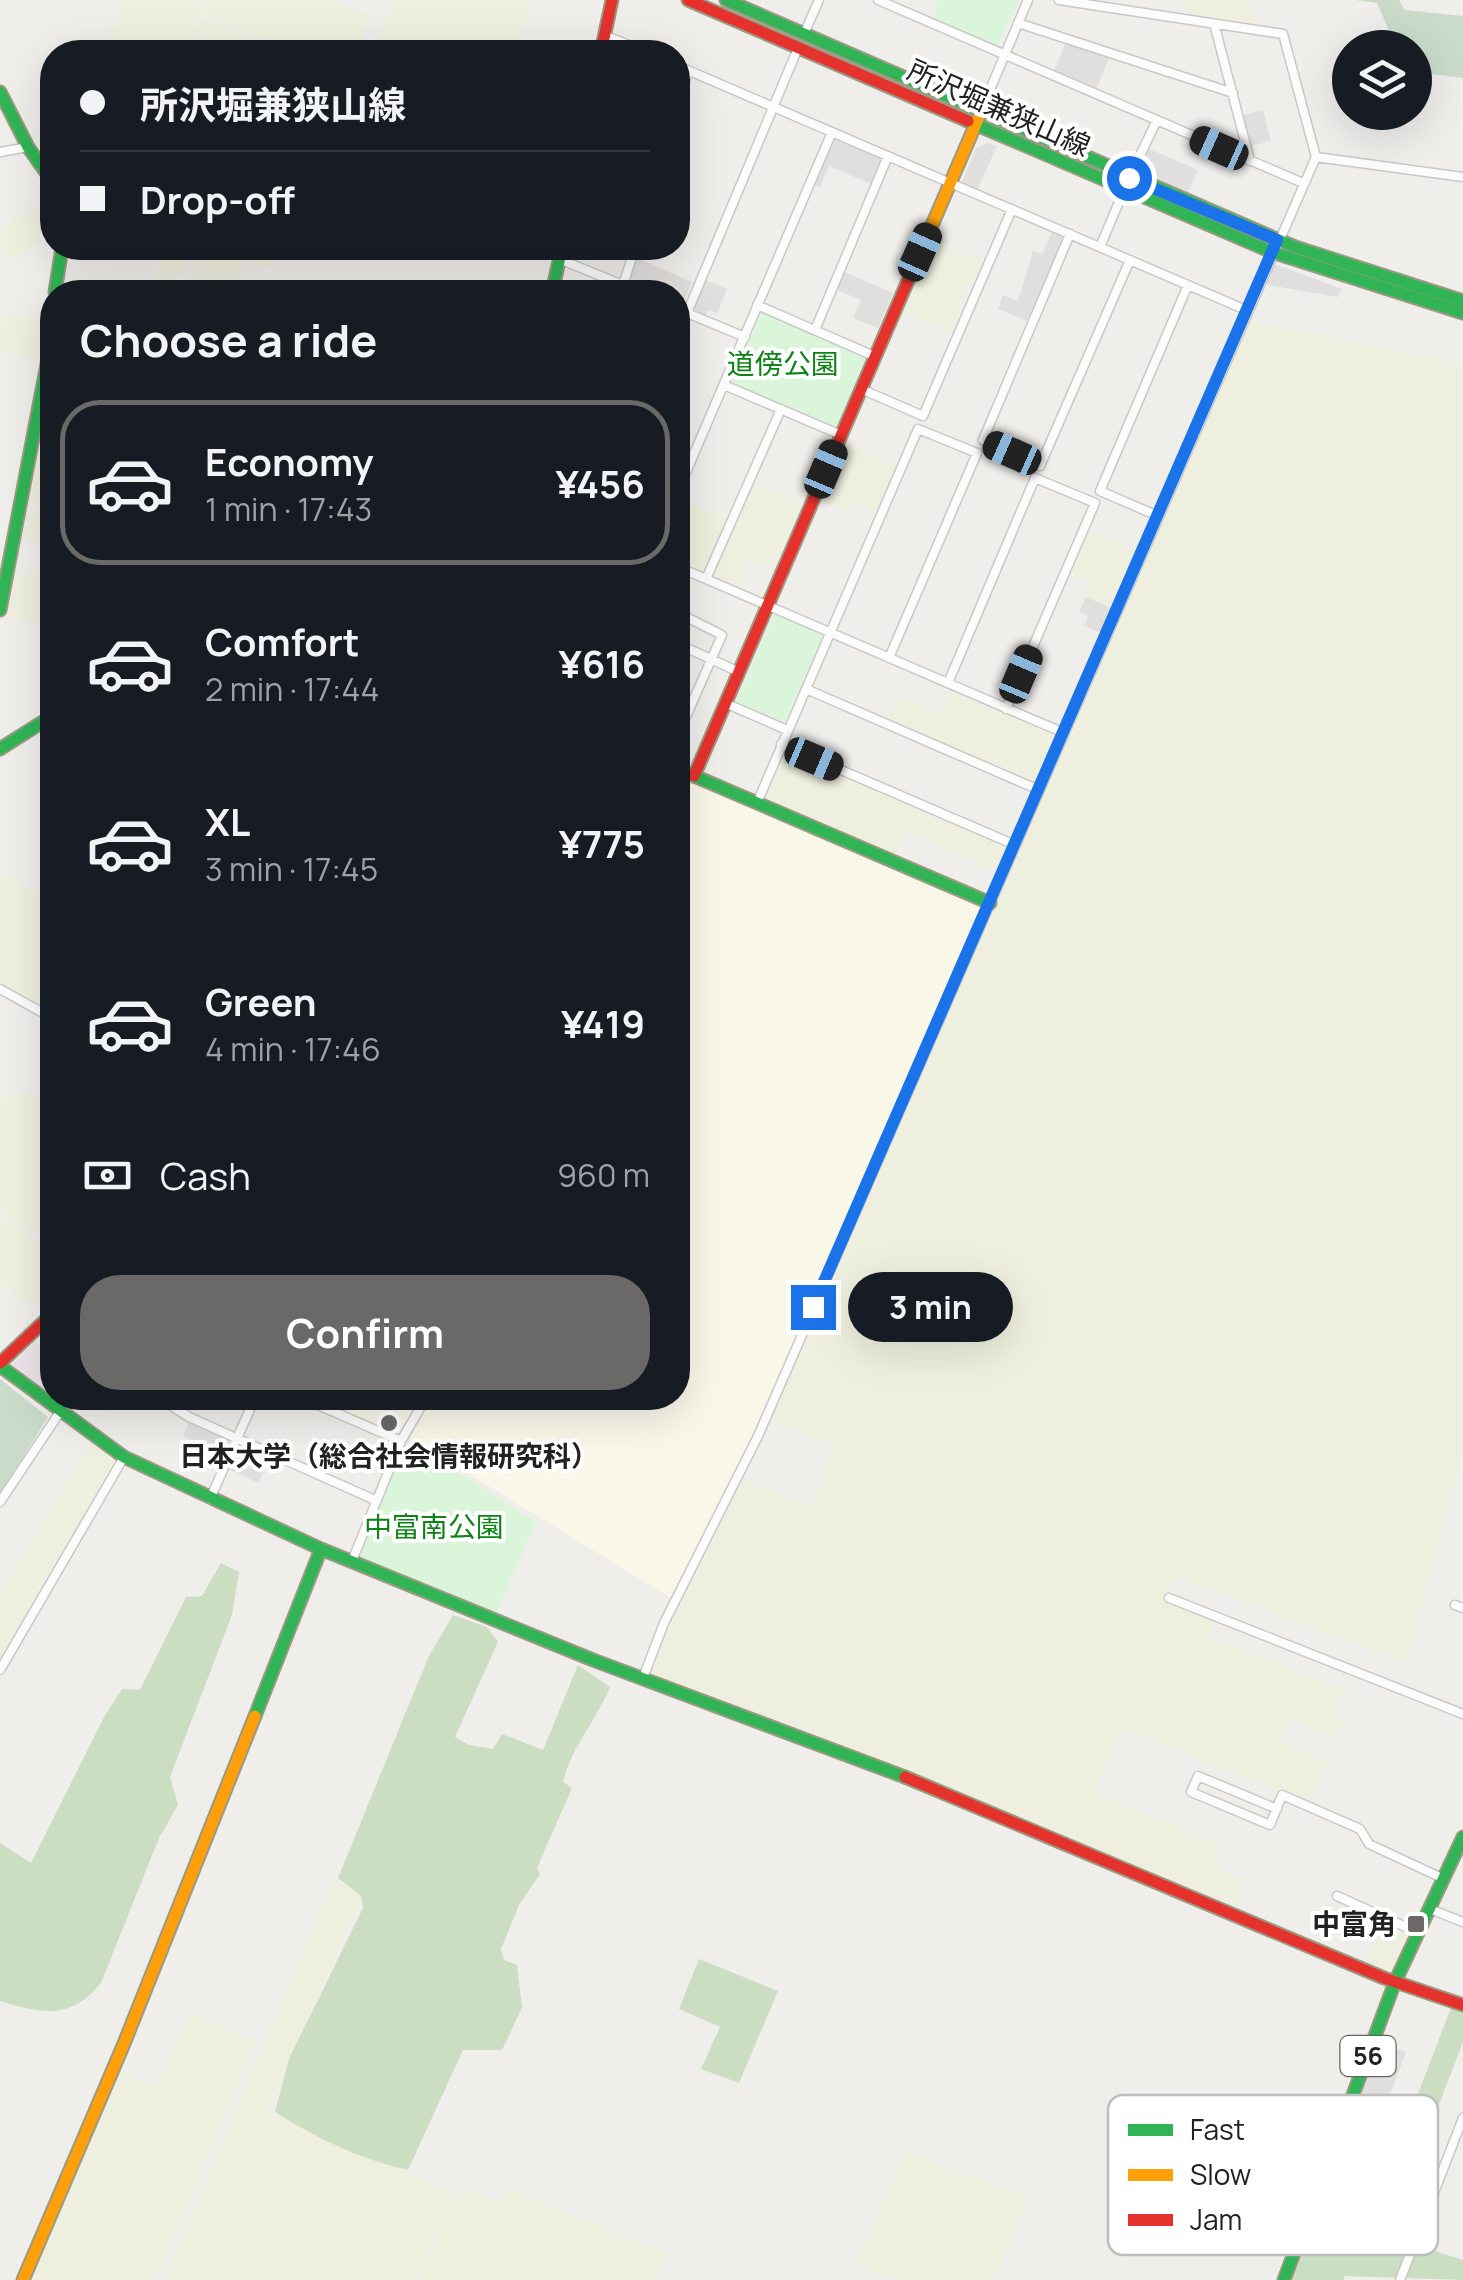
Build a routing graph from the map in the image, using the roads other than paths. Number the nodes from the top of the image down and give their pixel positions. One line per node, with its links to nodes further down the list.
1 (612, 0): 11 (street)
2 (688, 0): 14 (street, 所沢堀兼狭山線)
3 (726, 0): 10 (street, 所沢堀兼狭山線)
4 (819, 0): 10 (street)
5 (878, 0): 15 (street)
6 (1028, 0): 8 (street)
7 (1059, 0): 9 (street)
8 (1018, 23): 15 (street); 18 (street)
9 (1215, 26): 18 (street); 27 (street)
10 (804, 34): 20 (street, 所沢堀兼狭山線)
11 (604, 35): 12 (street); 13 (street)
12 (603, 40)
13 (616, 40)
14 (798, 48): 19 (street); 22 (street, 所沢堀兼狭山線)
15 (1005, 54): 20 (street); 21 (street)
16 (690, 71): 19 (street)
17 (0, 92): 24 (street)
18 (1233, 92): 28 (street)
19 (773, 107): 23 (street); 44 (street)
20 (981, 111): 22 (street); 33 (street, 所沢堀兼狭山線)
21 (1157, 120): 28 (street); 33 (street)
22 (975, 124): 31 (street); 33 (street, 所沢堀兼狭山線)
23 (832, 132): 26 (street); 45 (street)
24 (28, 147): 25 (street); 29 (street)
25 (0, 152)
26 (888, 156): 31 (street); 49 (street)
27 (1316, 157): 30 (street); 32 (street)
28 (1250, 161): 32 (street)
29 (40, 164)
30 (1463, 177)
31 (950, 182): 34 (street); 51 (street)
32 (1303, 183): 36 (street)
33 (1127, 184): 36 (street, 所沢堀兼狭山線); 37 (street); 38 (street, 所沢堀兼狭山線)
34 (1012, 209): 35 (street); 53 (street)
35 (1070, 234): 37 (street); 40 (street)
36 (1277, 240): 38 (street); 43 (street, 所沢堀兼狭山線)
37 (1100, 247): 40 (street)
38 (1272, 252): 46 (street); 47 (street, 所沢堀兼狭山線)
39 (574, 260): 41 (street)
40 (1130, 260): 42 (street)
41 (613, 280)
42 (1188, 285): 46 (street); 58 (street)
43 (1463, 301)
44 (690, 306)
45 (757, 306): 49 (street); 50 (street)
46 (1246, 310): 58 (street)
47 (1463, 313)
48 (690, 314): 50 (street)
49 (815, 330): 51 (street)
50 (744, 337): 52 (street)
51 (874, 356): 53 (street)
52 (724, 385): 55 (street); 57 (street)
53 (861, 389): 56 (street)
54 (40, 405): 62 (street)
55 (781, 409): 56 (street); 60 (street)
56 (841, 435): 61 (street)
57 (690, 463)
58 (1158, 516): 76 (street)
59 (690, 573): 60 (street)
60 (706, 580): 61 (street)
61 (768, 605): 64 (street); 68 (street)
62 (0, 610)
63 (690, 618): 67 (street)
64 (830, 632): 66 (street); 66 (street); 70 (street)
65 (690, 649): 67 (street)
66 (889, 658): 69 (street)
67 (711, 659): 68 (street); 72 (street)
68 (739, 672): 71 (street)
69 (948, 682): 73 (street); 73 (street)
70 (806, 690): 75 (street); 81 (street)
71 (725, 703): 75 (street); 80 (street)
72 (690, 708)
73 (1006, 709): 76 (street)
74 (40, 724): 78 (street)
75 (787, 730): 77 (street)
76 (1064, 733): 81 (street)
77 (781, 744): 82 (street); 83 (street)
78 (0, 749)
79 (690, 774): 80 (street)
80 (694, 776): 82 (street)
81 (1038, 790): 83 (street)
82 (757, 802): 84 (street)
83 (1015, 845): 84 (street)
84 (990, 903): 106 (street)
85 (0, 989): 86 (street)
86 (40, 1011)
87 (40, 1326): 88 (street)
88 (0, 1364): 89 (street)
89 (40, 1392)
90 (55, 1410): 101 (street)
91 (64, 1410): 98 (street)
92 (178, 1410): 96 (street)
93 (249, 1410): 96 (street)
94 (330, 1410): 97 (street)
95 (419, 1410): 97 (street)
96 (236, 1438): 99 (street); 100 (street)
97 (402, 1441): 100 (street)
98 (124, 1457): 99 (street); 105 (street)
99 (210, 1499): 102 (street)
100 (376, 1500): 103 (street)
101 (0, 1502)
102 (321, 1549): 103 (street); 122 (street)
103 (352, 1561): 106 (street)
104 (1168, 1598): 107 (street)
105 (0, 1670)
106 (643, 1678): 115 (street)
107 (1463, 1714)
108 (1277, 1809): 108 (street); 110 (street)
109 (1462, 1844): 110 (street, 56)
110 (1444, 1879): 112 (street, 56)
111 (1337, 1896): 114 (street)
112 (1430, 1909): 113 (street); 114 (street, 56)
113 (1463, 1922)
114 (1419, 1933): 115 (street, 56)
115 (1396, 1982): 116 (street); 117 (street, 56)
116 (1463, 2004)
117 (1354, 2095)
118 (1463, 2118): 119 (street)
119 (1438, 2182)
120 (1293, 2255): 123 (street, 56)
121 (1410, 2255): 124 (street)
122 (23, 2280)
123 (1284, 2280)
124 (1400, 2280)

